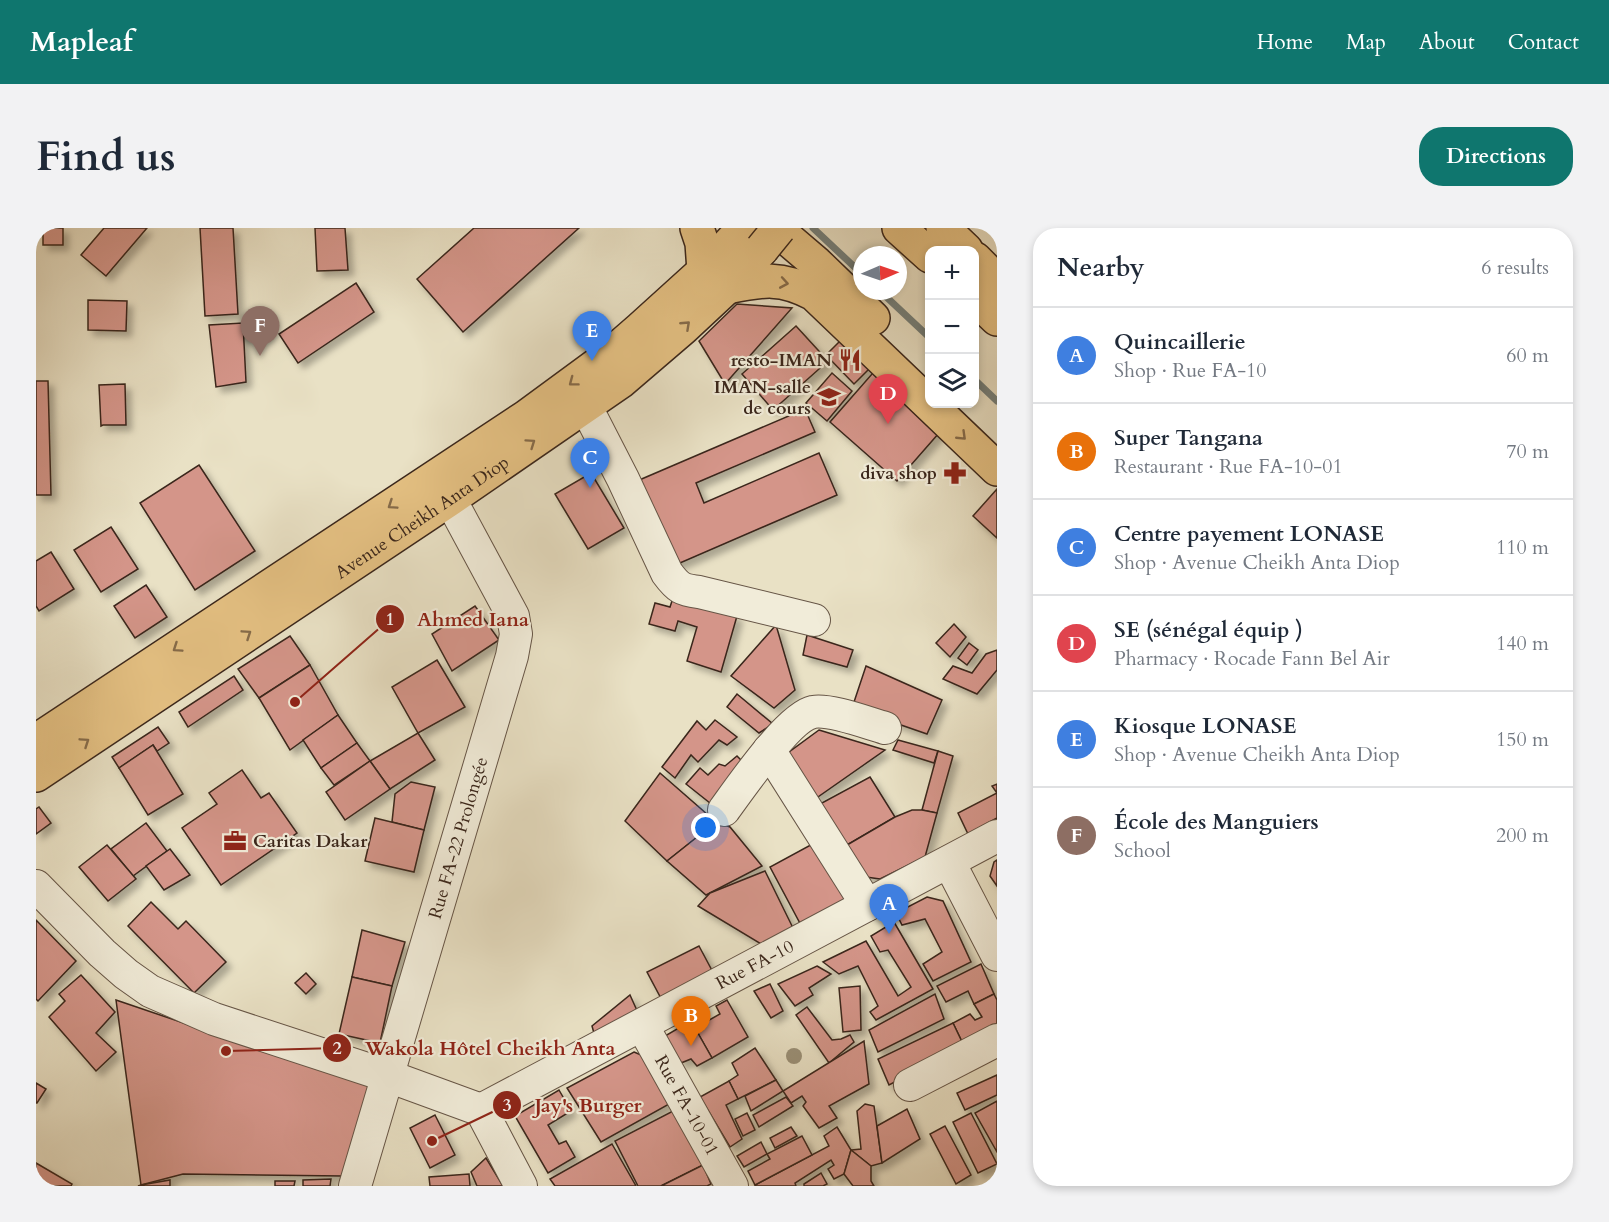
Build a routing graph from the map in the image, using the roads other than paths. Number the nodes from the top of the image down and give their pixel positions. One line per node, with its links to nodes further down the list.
1 (697, 228): 8 (main road)
2 (899, 228): 6 (main road)
3 (943, 228): 5 (main road)
4 (760, 233): 8 (main road, Avenue Cheikh Anta Diop); 12 (main road)
5 (962, 246)
6 (925, 251)
7 (979, 263): 9 (main road)
8 (715, 279): 13 (main road, Avenue Cheikh Anta Diop, one-way to 8); 16 (main road, one-way to 16); 20 (main road, Avenue Cheikh Anta Diop, one-way to 20)
9 (997, 281)
10 (977, 300): 11 (main road)
11 (997, 319)
12 (925, 368)
13 (585, 405): 17 (main road, Avenue Cheikh Anta Diop, one-way to 13); 18 (street)
14 (965, 408): 15 (main road)
15 (997, 438)
16 (997, 469)
17 (450, 498): 22 (main road, Avenue Cheikh Anta Diop, one-way to 17); 31 (street, Rue FA-22 Prolongée)
18 (814, 620)
19 (885, 728): 21 (street)
20 (36, 741)
21 (769, 750): 23 (street); 27 (street)
22 (36, 775)
23 (724, 810)
24 (997, 836): 25 (street, Rue FA-10)
25 (949, 862): 27 (street, Rue FA-10); 28 (street)
26 (36, 886): 31 (street)
27 (867, 905): 29 (street, Rue FA-10)
28 (997, 955)
29 (642, 1024): 33 (street, Rue FA-10); 36 (street, Rue FA-10-01)
30 (997, 1040): 32 (street)
31 (388, 1076): 33 (street); 34 (street, Rue FA-22 Prolongée)
32 (910, 1085)
33 (481, 1110): 35 (street)
34 (355, 1186)
35 (521, 1186)
36 (732, 1186)

